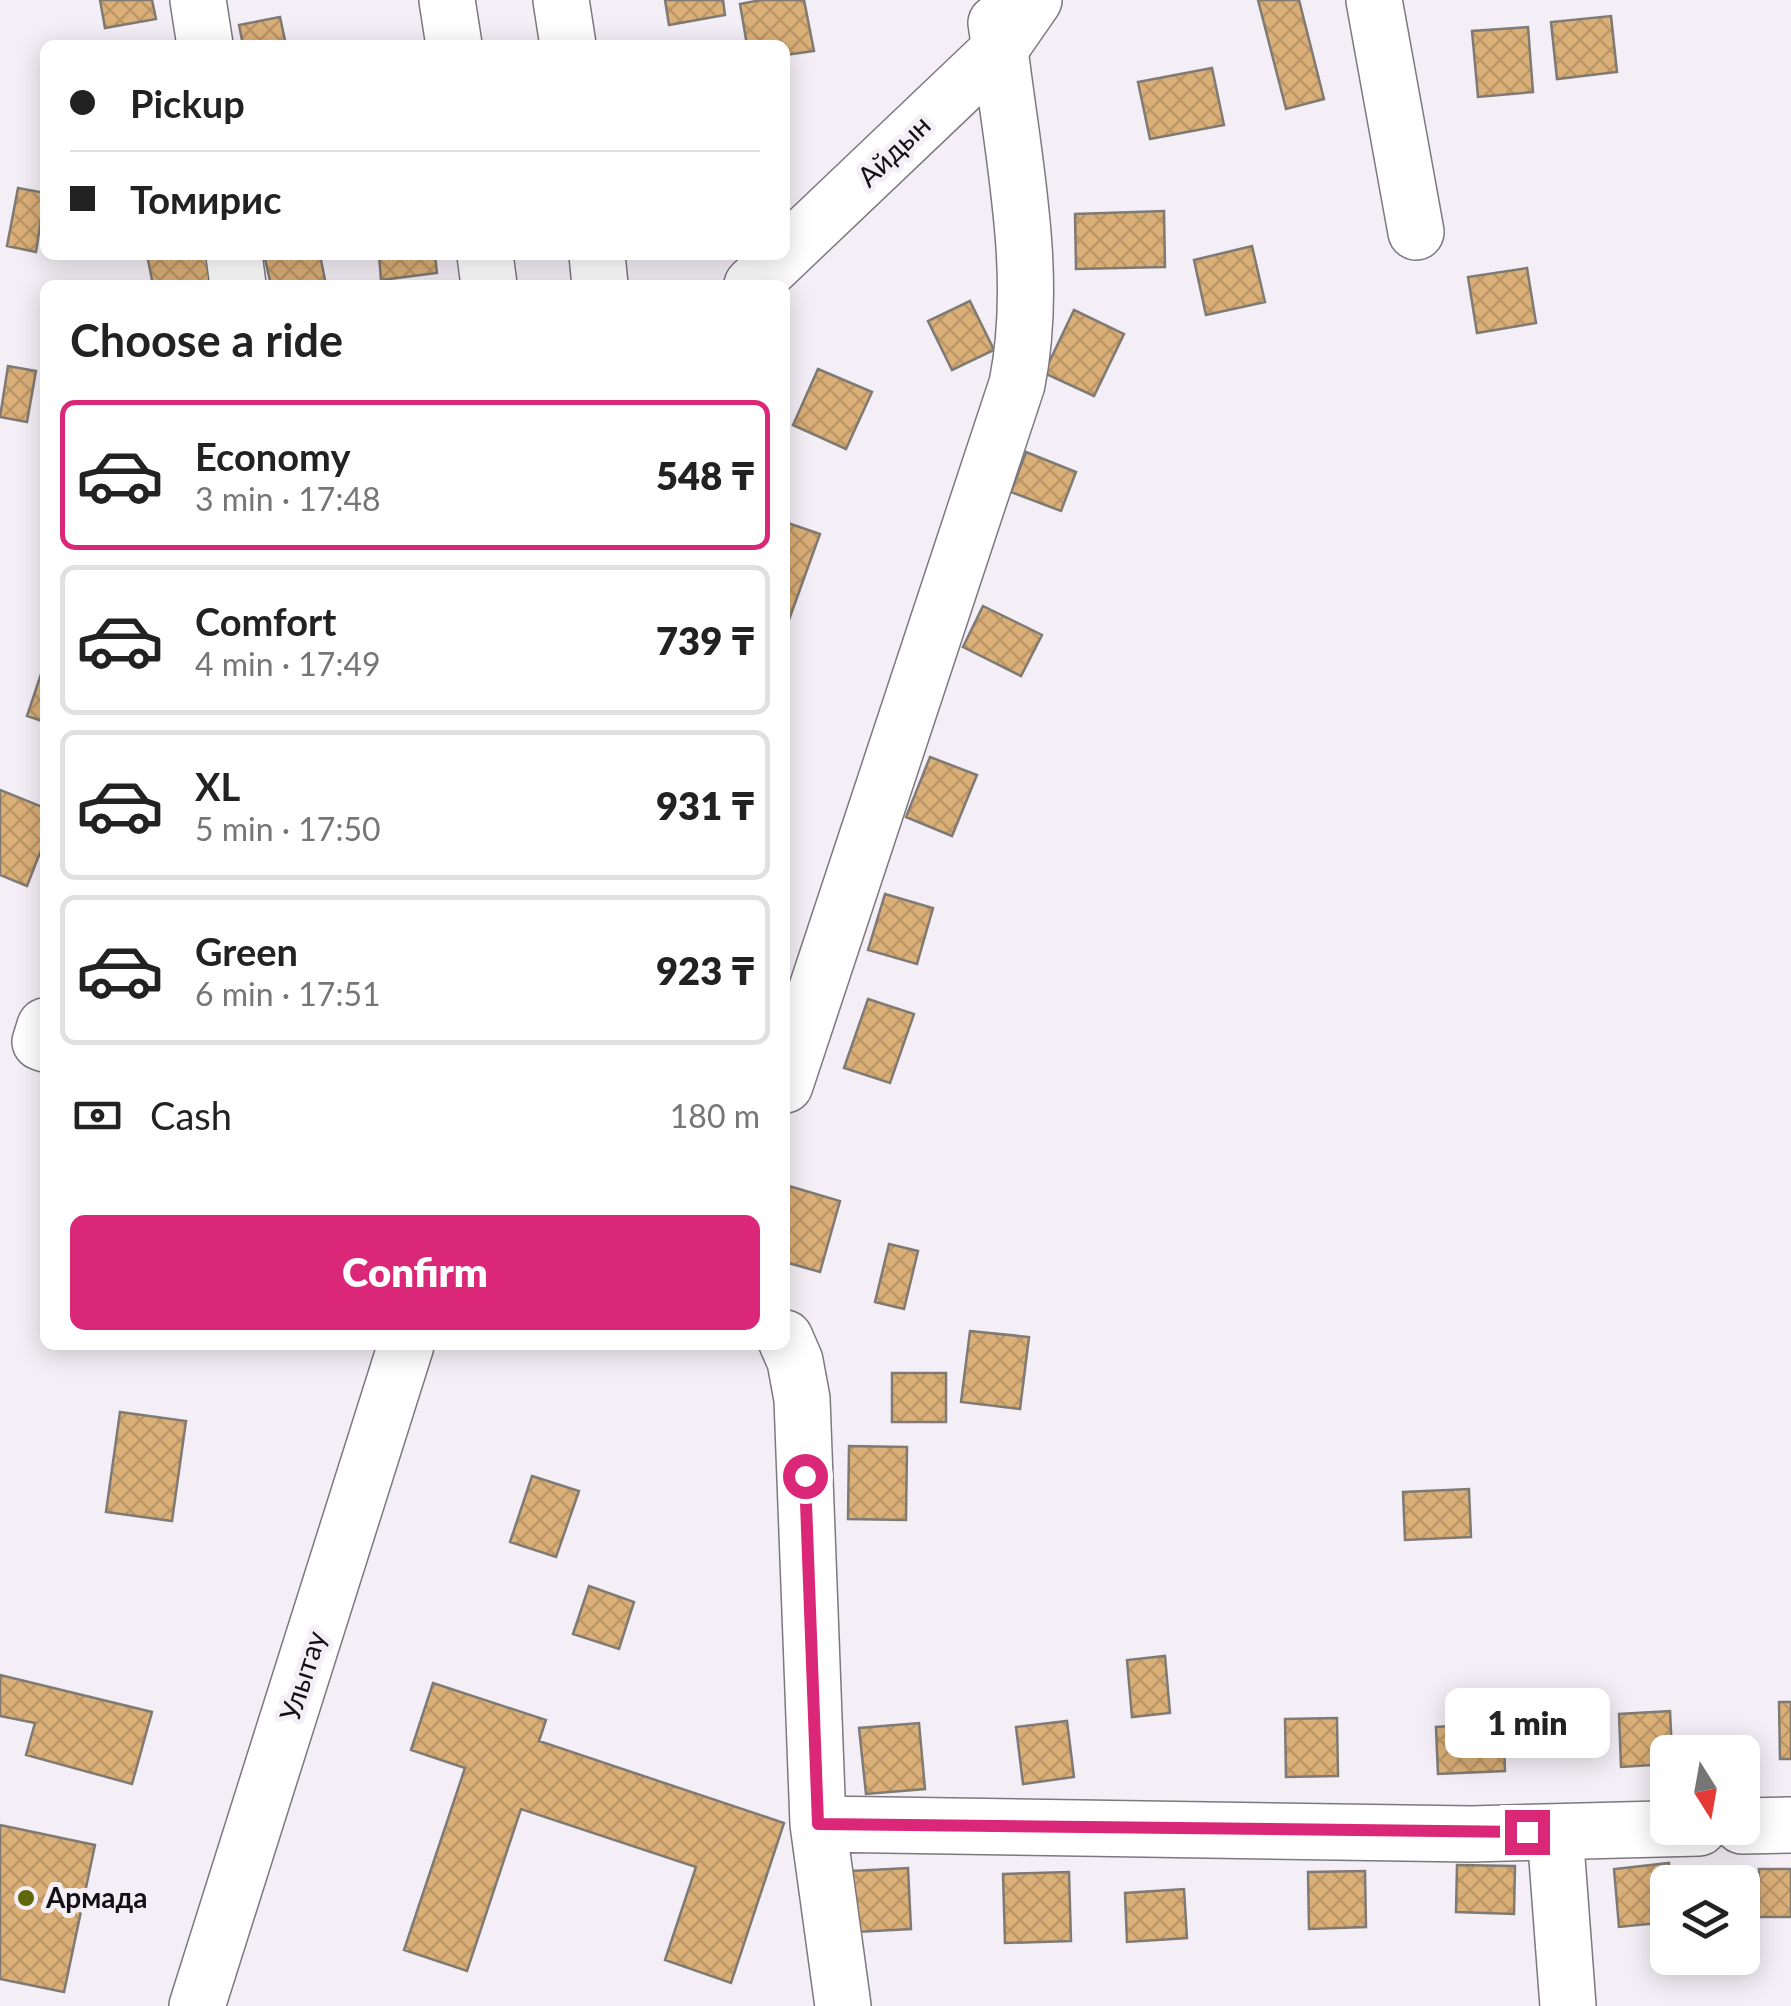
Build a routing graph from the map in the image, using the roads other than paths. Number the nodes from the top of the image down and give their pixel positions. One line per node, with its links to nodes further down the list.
1 (198, 0): 7 (street)
2 (447, 0): 8 (street)
3 (561, 0): 9 (street)
4 (1034, 0): 6 (street, Айдын)
5 (1377, 3): 10 (street)
6 (996, 24): 11 (street, Айдын); 14 (street)
7 (203, 40)
8 (453, 40)
9 (567, 40)
10 (1416, 232)
11 (790, 244)
12 (775, 260): 13 (street, Айдын)
13 (757, 280)
14 (790, 1070)
15 (404, 1350): 22 (street, Улытау)
16 (790, 1350): 17 (street)
17 (818, 1824): 21 (street); 23 (street)
18 (1791, 1825): 19 (street)
19 (1760, 1826)
20 (1650, 1829): 21 (street)
21 (1555, 1832): 24 (street)
22 (197, 2006)
23 (843, 2006)
24 (1568, 2006)

